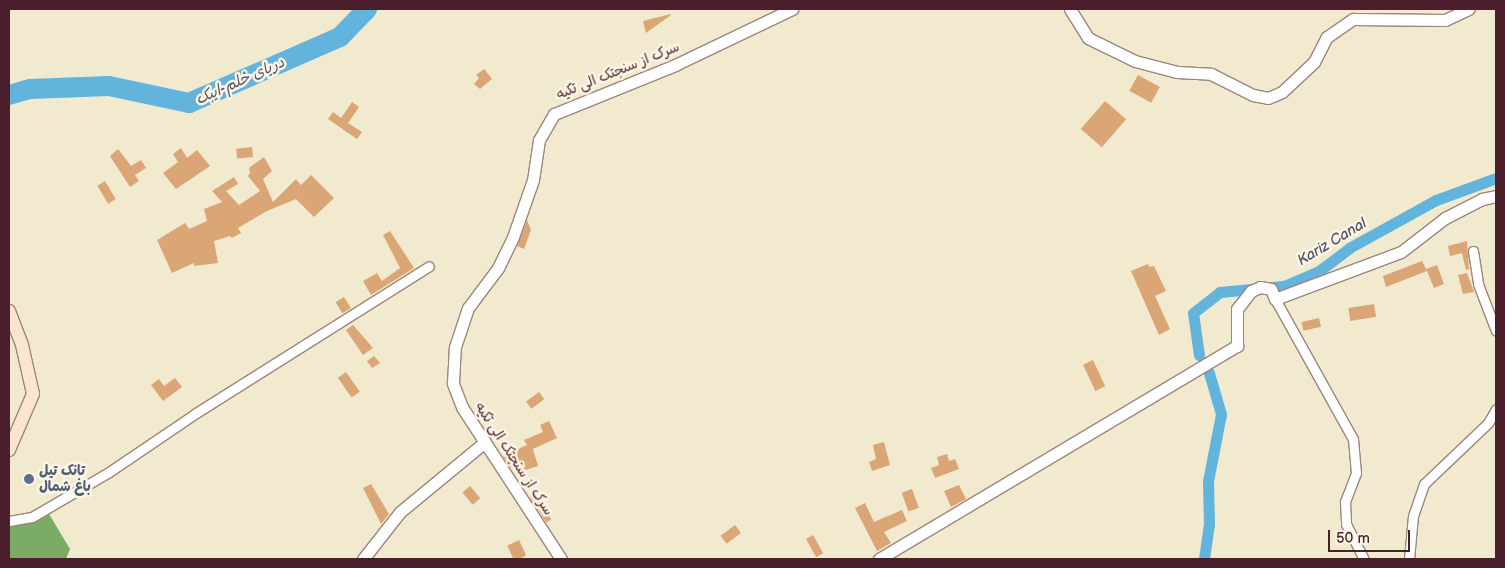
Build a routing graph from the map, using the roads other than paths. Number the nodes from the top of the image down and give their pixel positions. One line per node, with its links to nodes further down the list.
1 (792, 9): 11 (street, سرک از سنجتک الی تکیه)
2 (1070, 9): 3 (street)
3 (1469, 9)
4 (1496, 196): 7 (street)
5 (1473, 252): 9 (street)
6 (429, 266): 13 (street)
7 (1276, 299): 16 (street); 17 (street)
8 (9, 311): 12 (main road)
9 (1496, 331)
10 (1496, 409): 18 (street)
11 (485, 442): 14 (street); 15 (street, سرک از سنجتک الی تکیه)
12 (9, 450)
13 (9, 521)
14 (363, 559)
15 (561, 559)
16 (879, 559)
17 (1364, 559)
18 (1408, 559)

